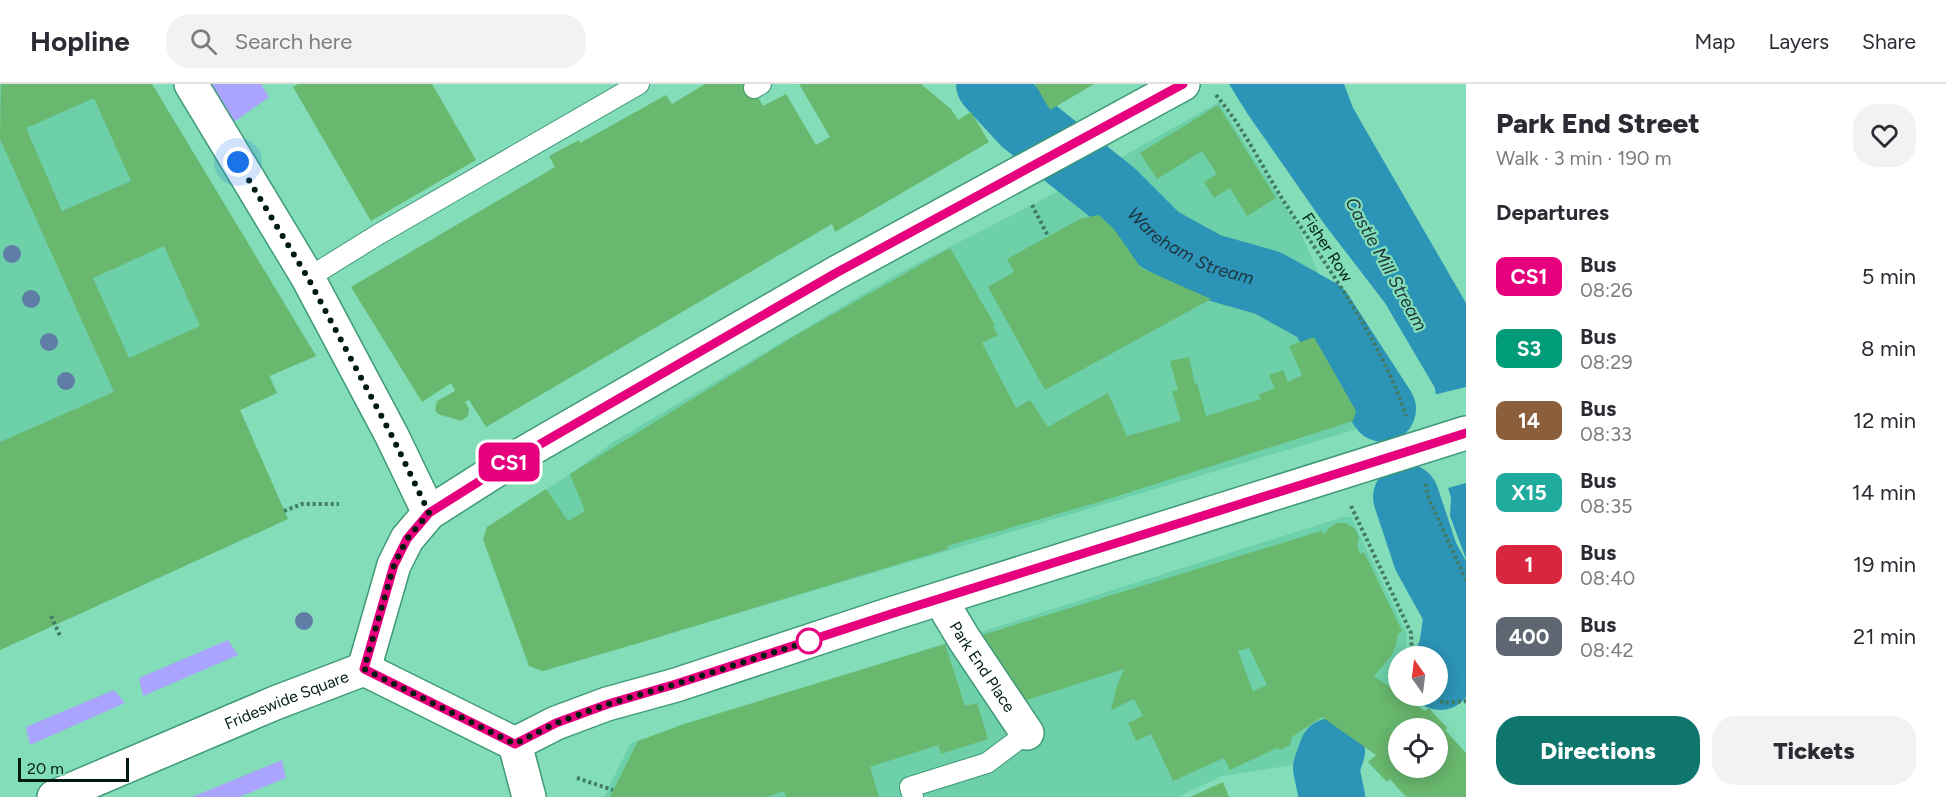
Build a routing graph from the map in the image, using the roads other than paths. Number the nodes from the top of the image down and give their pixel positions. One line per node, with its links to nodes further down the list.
1 (191, 84): 4 (street)
2 (639, 84): 4 (lane)
3 (1183, 84): 6 (street)
4 (308, 278): 6 (street)
5 (1466, 433): 7 (street)
6 (429, 513): 8 (street)
7 (940, 599): 9 (street, Park End Place); 10 (street)
8 (364, 669): 10 (street, Frideswide Square); 11 (street, Frideswide Square)
9 (1027, 733): 13 (lane)
10 (515, 744): 12 (street)
11 (54, 797)
12 (529, 797)
13 (913, 797)

